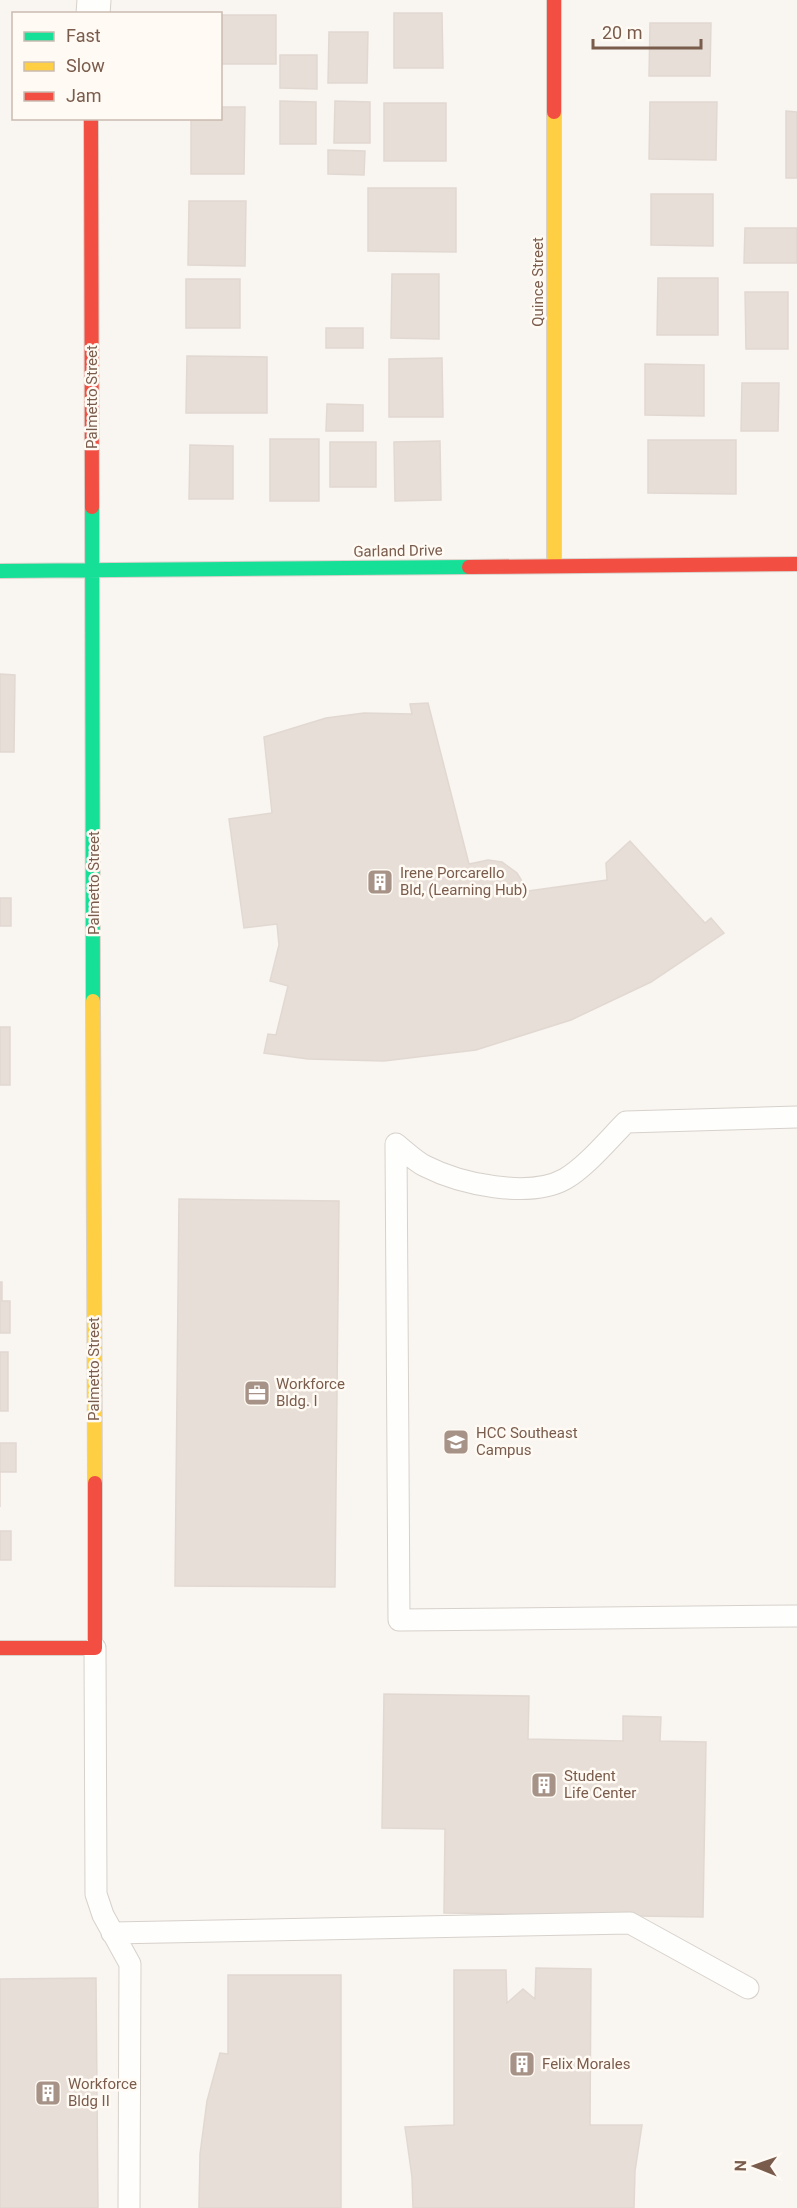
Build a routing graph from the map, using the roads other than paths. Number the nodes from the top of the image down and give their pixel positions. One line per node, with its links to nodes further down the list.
1 (554, 0): 4 (street, Quince Street)
2 (91, 120): 6 (street, Palmetto Street)
3 (797, 564): 4 (street, Garland Drive)
4 (554, 565): 6 (street, Garland Drive)
5 (0, 571): 6 (street, Garland Drive)
6 (93, 572): 10 (street, Palmetto Street)
7 (797, 1117): 8 (lane)
8 (797, 1616)
9 (0, 1648): 10 (street)
10 (95, 1648): 11 (lane)
11 (112, 1933): 12 (lane); 13 (lane)
12 (748, 1988)
13 (129, 2208)

